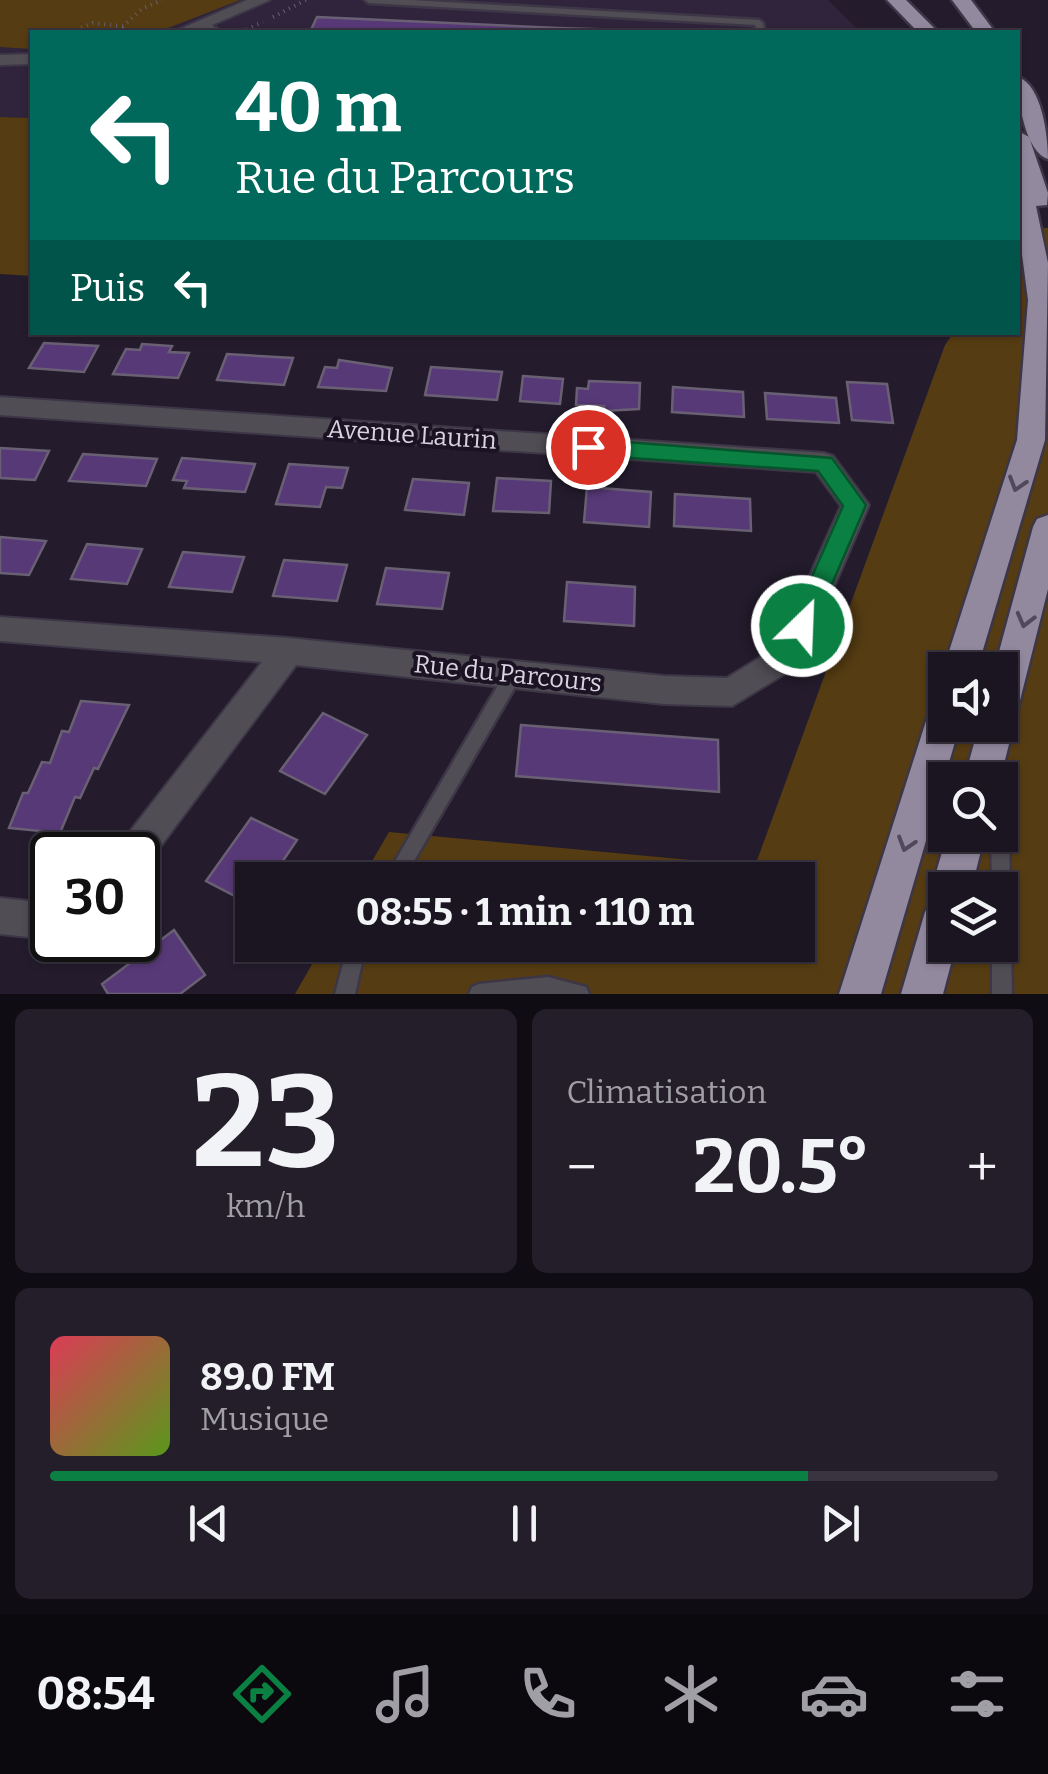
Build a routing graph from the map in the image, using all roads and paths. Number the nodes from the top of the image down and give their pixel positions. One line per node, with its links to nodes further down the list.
1 (162, 0): 8 (path)
2 (262, 0): 7 (street)
3 (368, 0): 9 (lane)
4 (896, 0): 10 (highway)
5 (919, 0): 11 (highway)
6 (960, 0): 12 (highway)
7 (212, 29)
8 (75, 30)
9 (760, 30)
10 (926, 30)
11 (948, 30)
12 (984, 30)
13 (30, 59): 14 (street)
14 (0, 60)
15 (1020, 88): 17 (highway)
16 (1020, 142): 19 (highway)
17 (1048, 152)
18 (1020, 188): 25 (highway, one-way to 25)
19 (1048, 242)
20 (0, 406): 21 (street, Avenue Laurin)
21 (824, 463): 27 (street, Rue du Parcours)
22 (1048, 527): 26 (highway, one-way to 26)
23 (0, 629): 24 (street, Rue du Parcours)
24 (288, 651): 27 (street, Rue du Parcours); 29 (street)
25 (966, 652)
26 (1016, 652)
27 (513, 674): 31 (lane)
28 (938, 742): 39 (highway, one-way to 39)
29 (150, 832)
30 (1000, 852): 41 (lane)
31 (403, 862)
32 (0, 916): 33 (street)
33 (30, 919)
34 (353, 962): 36 (lane)
35 (931, 962): 40 (highway)
36 (345, 994)
37 (479, 994): 38 (lane)
38 (579, 994)
39 (860, 994)
40 (922, 994)
41 (1002, 994)

